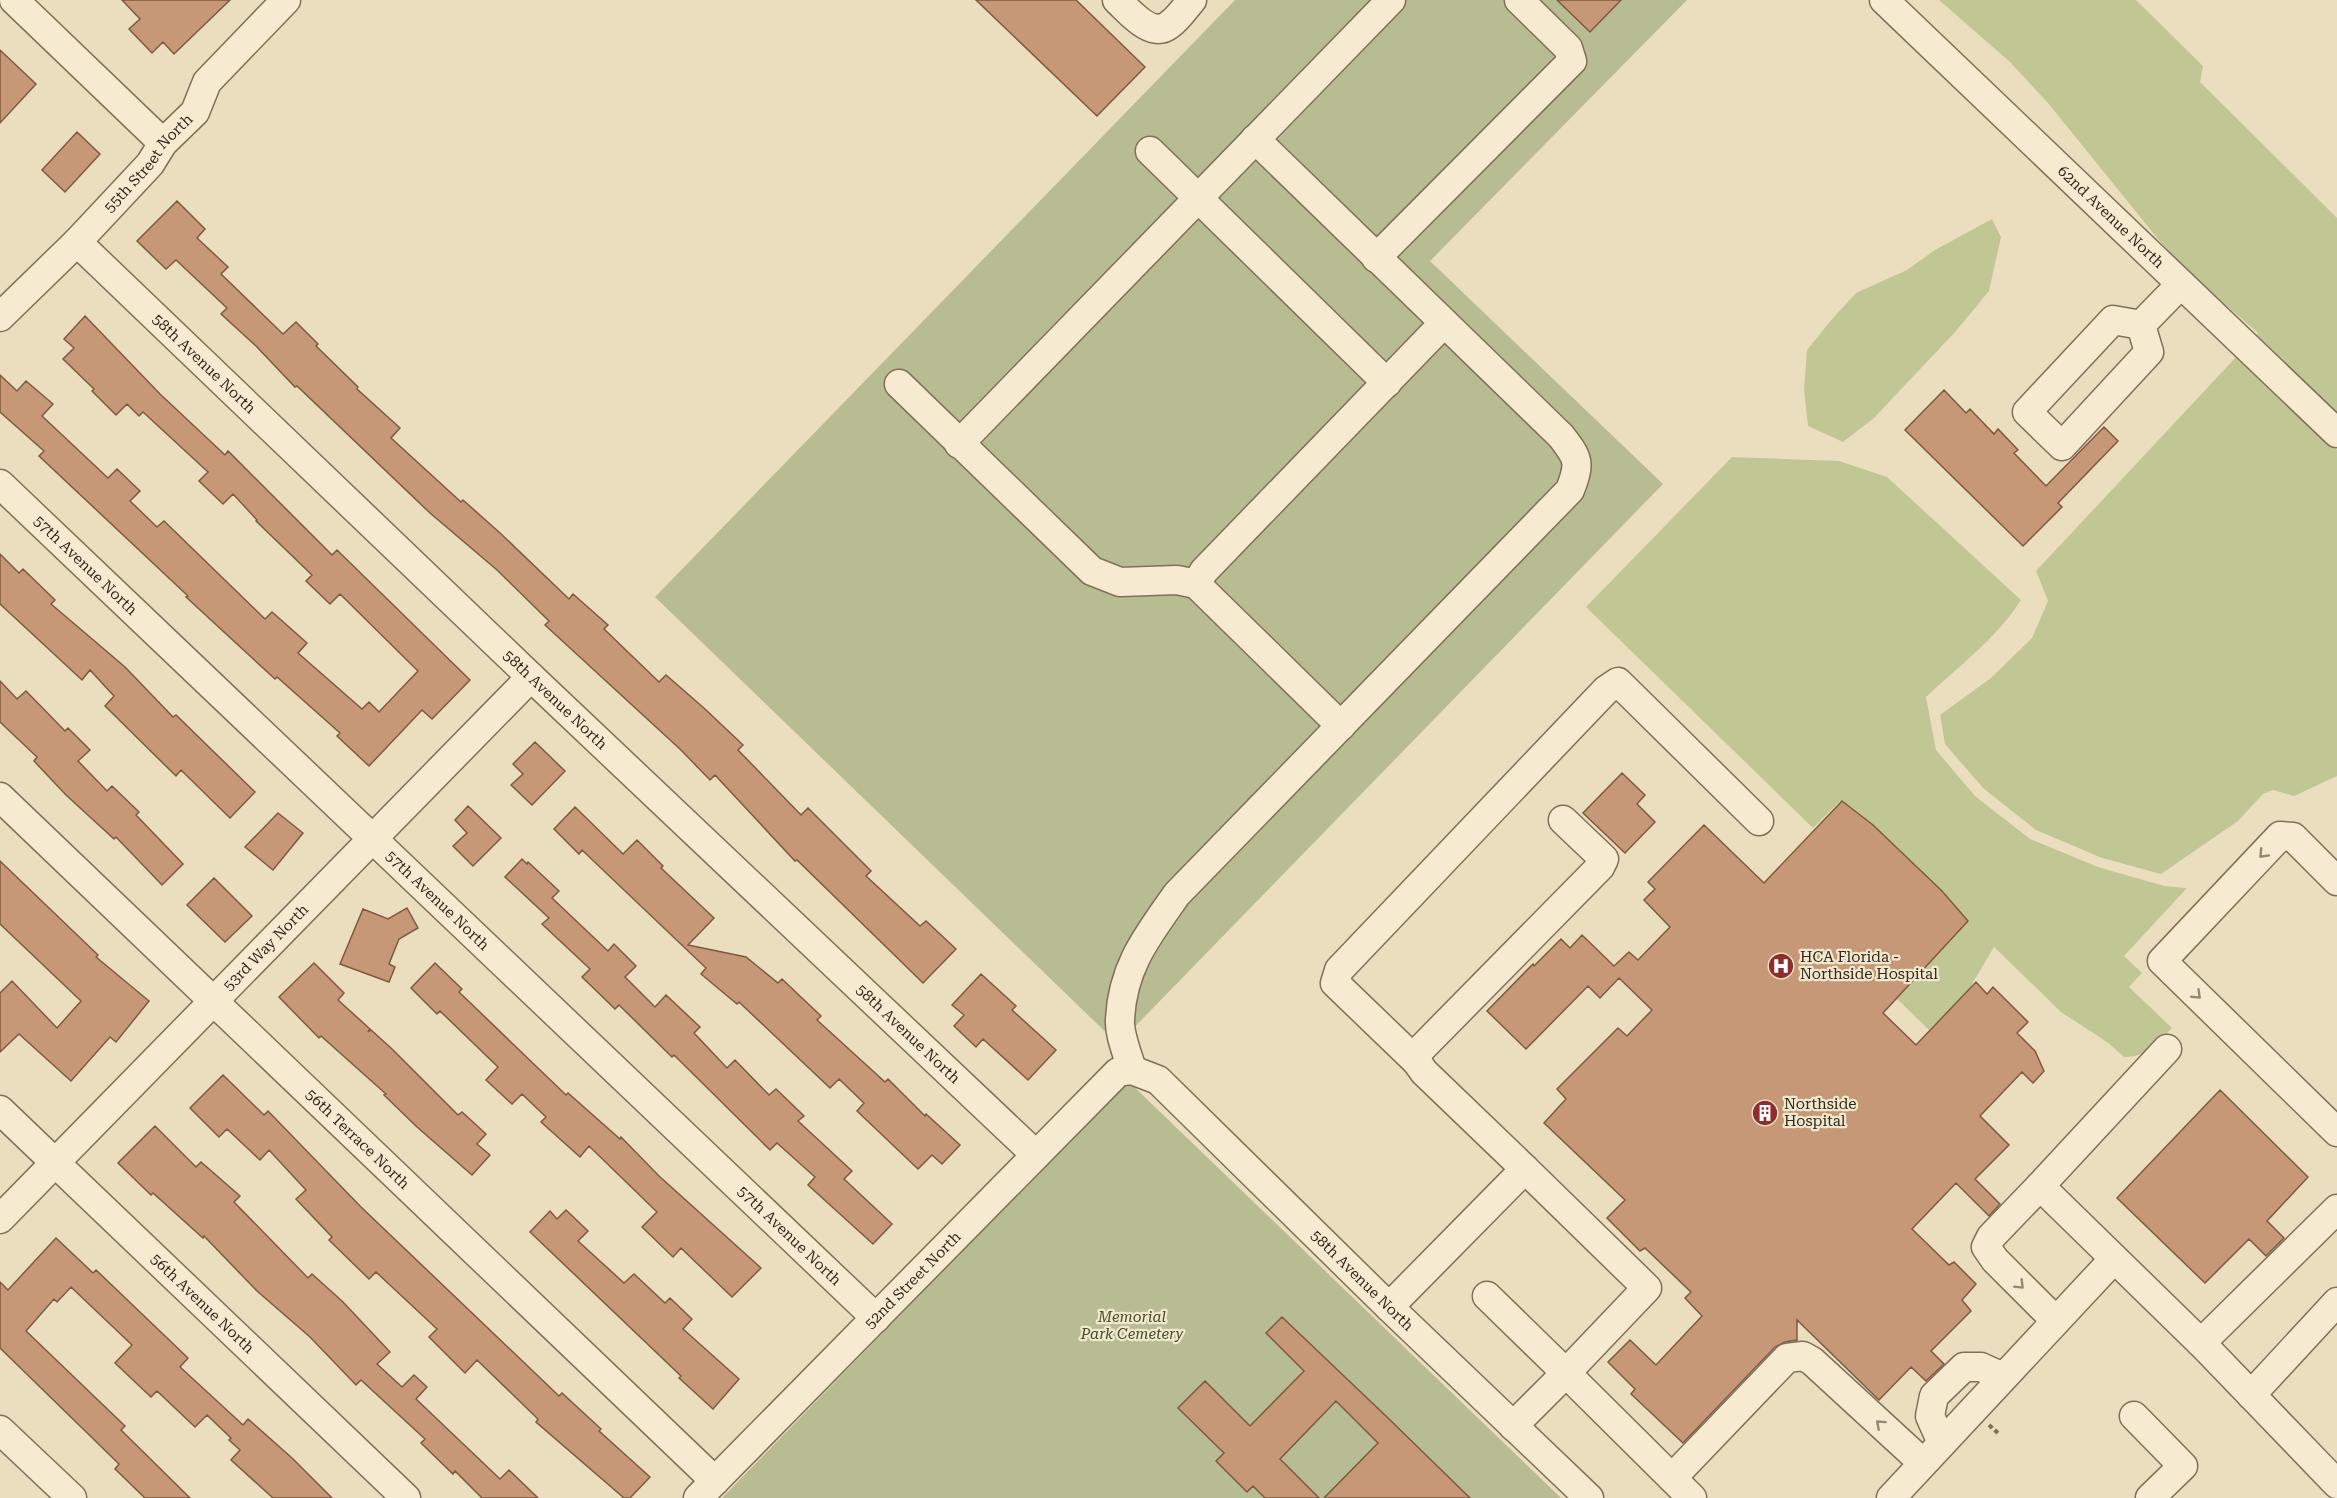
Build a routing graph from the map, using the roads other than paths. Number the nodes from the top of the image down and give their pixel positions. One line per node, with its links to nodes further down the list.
1 (14, 0): 9 (street)
2 (286, 0): 9 (street, 55th Street North)
3 (1117, 0): 4 (street)
4 (1192, 0)
5 (1391, 0): 8 (street)
6 (1519, 0): 13 (street)
7 (1884, 0): 14 (street, 62nd Avenue North)
8 (1255, 139): 11 (street); 13 (street)
9 (163, 143): 12 (street, 55th Street North)
10 (1150, 151): 11 (street)
11 (1198, 198): 18 (street); 21 (street)
12 (77, 242): 15 (street, 55th Street North); 24 (street, 58th Avenue North)
13 (1377, 258): 16 (street)
14 (2181, 284): 17 (street); 20 (street, 62nd Avenue North)
15 (0, 317)
16 (1444, 323): 18 (street); 25 (street)
17 (2141, 325): 17 (street)
18 (1387, 383): 23 (street)
19 (898, 384): 21 (street)
20 (2337, 433)
21 (959, 444): 23 (street)
22 (0, 484): 29 (street, 57th Avenue North)
23 (1196, 584): 25 (street)
24 (531, 677): 29 (street, 53rd Way North); 37 (street, 58th Avenue North)
25 (1341, 726): 34 (street)
26 (0, 797): 31 (street, 56th Terrace North)
27 (1563, 820): 33 (street)
28 (1759, 820): 33 (street)
29 (373, 839): 31 (street, 53rd Way North); 47 (street, 57th Avenue North)
30 (2337, 881): 36 (street, one-way to 36)
31 (212, 1001): 38 (street, 53rd Way North); 59 (street, 56th Terrace North)
32 (2167, 1049): 40 (street)
33 (1417, 1062): 39 (street)
34 (1132, 1070): 37 (street, 52nd Street North); 46 (street, 58th Avenue North)
35 (0, 1110): 38 (street, 56th Avenue North)
36 (2337, 1132)
37 (1036, 1155): 47 (street, 52nd Street North)
38 (55, 1162): 42 (street, 53rd Way North); 61 (street, 56th Avenue North)
39 (1525, 1169): 46 (street); 50 (street)
40 (2040, 1186): 43 (street); 48 (street, one-way to 48)
41 (2337, 1209): 49 (street)
42 (0, 1218)
43 (2114, 1258): 48 (street); 49 (street)
44 (1487, 1296): 50 (street)
45 (2337, 1302): 52 (street)
46 (1389, 1307): 54 (street, 58th Avenue North)
47 (876, 1318): 59 (street, 52nd Street North)
48 (2056, 1322): 51 (street)
49 (2201, 1343): 52 (street)
50 (1566, 1373): 54 (street); 58 (street)
51 (2003, 1377): 56 (street); 56 (street)
52 (2251, 1395): 57 (street)
53 (2134, 1416): 64 (street)
54 (1513, 1426): 62 (street, 58th Avenue North)
55 (0, 1430): 60 (street)
56 (1933, 1453): 58 (street, one-way to 58); 63 (street)
57 (2337, 1484)
58 (1682, 1488)
59 (707, 1489)
60 (72, 1498)
61 (406, 1498)
62 (1589, 1498)
63 (1891, 1498)
64 (2150, 1498)

